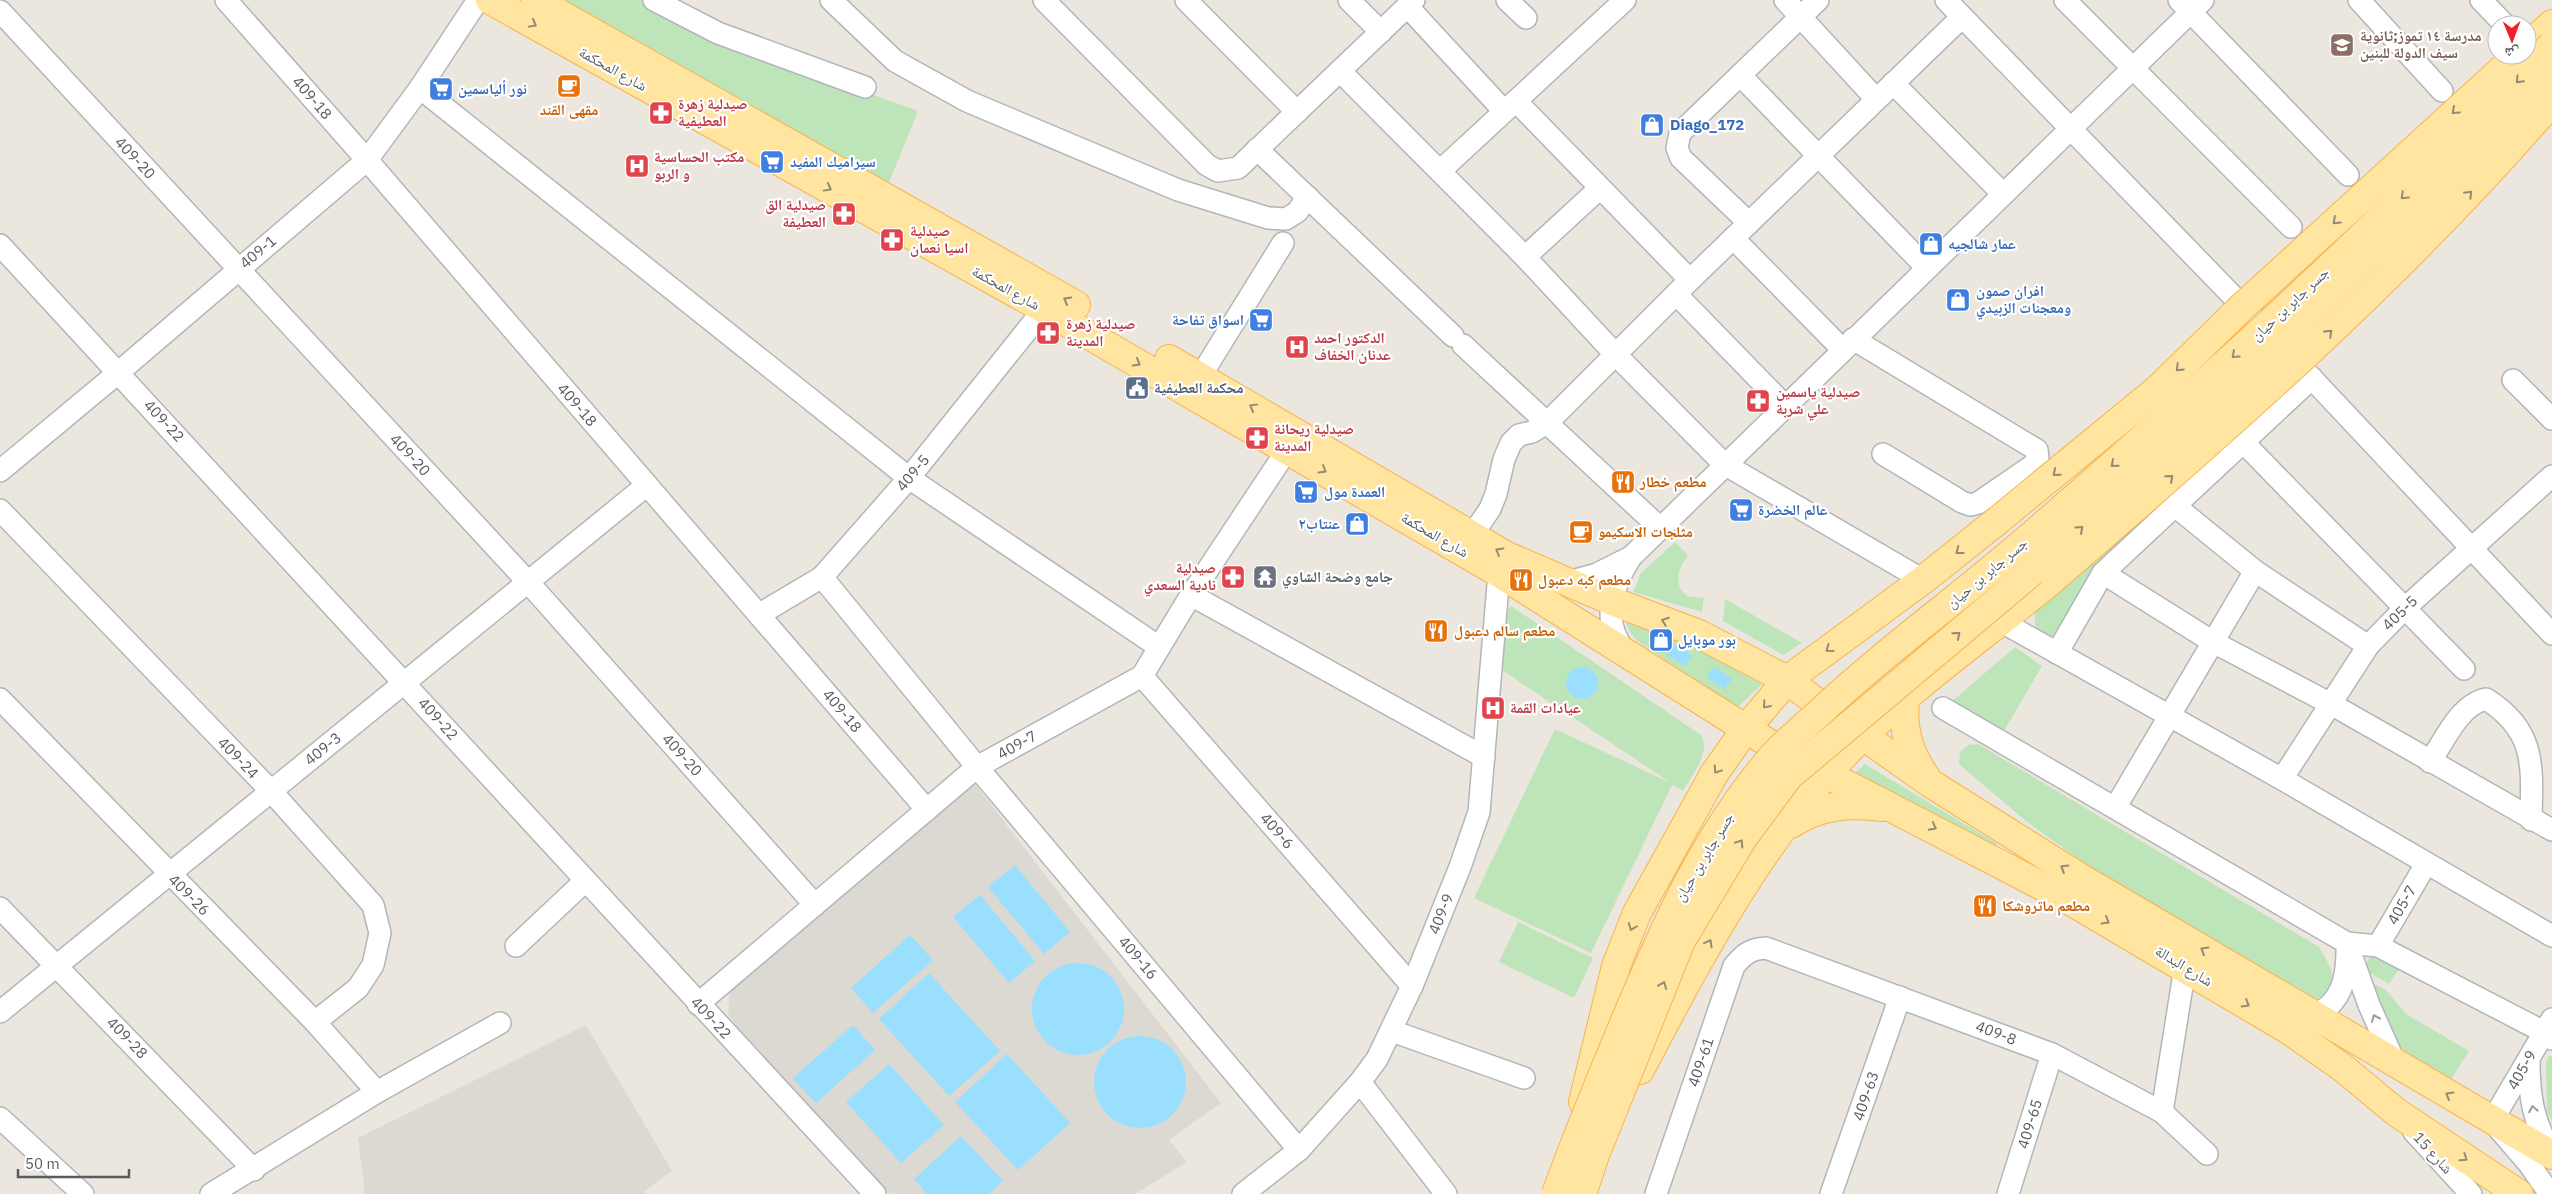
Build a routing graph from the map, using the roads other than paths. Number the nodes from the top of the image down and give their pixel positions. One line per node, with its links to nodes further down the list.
1 (226, 0): 45 (street, 409-18)
2 (478, 0): 36 (street, 409-1)
3 (490, 0): 61 (main road, شارع المحكمة, one-way to 61)
4 (535, 0): 67 (main road, شارع المحكمة, one-way to 4)
5 (654, 0): 35 (street)
6 (831, 0): 52 (street)
7 (1044, 0): 46 (street)
8 (1186, 0): 41 (street)
9 (1349, 0): 26 (street)
10 (1507, 0): 24 (street)
11 (1625, 0): 40 (street)
12 (1786, 0): 22 (street)
13 (1818, 0): 22 (street)
14 (1946, 0): 23 (street)
15 (2065, 0): 30 (street)
16 (2359, 0): 37 (street)
17 (2481, 0): 21 (street)
18 (1411, 3): 26 (street); 40 (street)
19 (2191, 4): 30 (street); 48 (street)
20 (0, 11): 59 (street, 409-20)
21 (2495, 15)
22 (1801, 16): 32 (street); 38 (street)
23 (1962, 17): 34 (street); 42 (street)
24 (1526, 18)
25 (2552, 24): 27 (main road)
26 (1381, 32): 31 (street)
27 (2537, 38)
28 (2552, 45): 163 (main road, جسر جابر بن حيان, one-way to 163, bridge)
29 (2507, 65): 91 (main road, one-way to 91, bridge)
30 (2133, 68): 42 (street); 53 (street)
31 (1340, 71): 41 (street); 47 (street)
32 (1740, 75): 44 (street); 54 (street)
33 (2552, 79): 163 (main road, جسر جابر بن حيان, one-way to 33, bridge)
34 (1893, 83): 38 (street); 50 (street)
35 (865, 87)
36 (420, 88): 45 (street, 409-1); 78 (street)
37 (2442, 91)
38 (1876, 99): 44 (street)
39 (2552, 102): 98 (main road, one-way to 39, bridge)
40 (1510, 106): 47 (street); 49 (street)
41 (1297, 112): 43 (street)
42 (2070, 129): 50 (street); 62 (street)
43 (1257, 150): 46 (street); 51 (street)
44 (1818, 155): 54 (street); 58 (street)
45 (367, 160): 59 (street, 409-1); 79 (street, 409-18)
46 (1218, 171): 52 (street)
47 (1440, 171): 57 (street)
48 (2348, 175)
49 (1600, 188): 57 (street); 60 (street)
50 (2003, 194): 58 (street)
51 (1308, 197): 52 (street); 72 (street)
52 (1206, 199)
53 (2291, 227)
54 (1741, 231): 60 (street); 63 (street)
55 (1283, 243): 67 (street)
56 (0, 245): 66 (street, 409-22)
57 (1525, 257): 64 (street)
58 (1927, 268): 63 (street)
59 (237, 269): 66 (street, 409-1); 92 (street, 409-20)
60 (1683, 287): 64 (street); 70 (street)
61 (1044, 309): 74 (main road, شارع المحكمة, one-way to 74); 78 (street, 409-5)
62 (2253, 317)
63 (1848, 344): 70 (street); 75 (street)
64 (1616, 354): 72 (street); 76 (street)
65 (2289, 354): 68 (street)
66 (120, 372): 77 (street, 409-1); 108 (street, 409-22)
67 (1200, 377): 84 (main road, شارع المحكمة, one-way to 67)
68 (2312, 378): 73 (street); 85 (street)
69 (2513, 380): 71 (street)
70 (1785, 406): 76 (street)
71 (2552, 419)
72 (1547, 424): 83 (street); 84 (street)
73 (2243, 442): 81 (street); 96 (street)
74 (1287, 450): 88 (main road, شارع المحكمة, one-way to 88); 94 (street)
75 (1883, 454)
76 (1724, 464): 83 (street); 91 (street)
77 (0, 471)
78 (909, 478): 90 (street, 409-5); 102 (street)
79 (647, 485): 92 (street, 409-3); 97 (street, 409-18)
80 (2549, 486): 85 (street, 405-5)
81 (2175, 506): 87 (street); 89 (street)
82 (0, 510): 124 (street, 409-24)
83 (1659, 527): 86 (street)
84 (1472, 535): 93 (main road, شارع المحكمة, one-way to 84)
85 (2471, 549): 96 (street, 405-5); 99 (street)
86 (1631, 557): 93 (street); 95 (street)
87 (2255, 570): 100 (street); 101 (street)
88 (1500, 573): 103 (main road, شارع المحكمة); 118 (street, 409-9)
89 (2103, 573): 100 (street); 104 (street)
90 (822, 577): 97 (street, 409-5); 120 (street, 409-16)
91 (1922, 580): 107 (main road, one-way to 107)
92 (528, 582): 108 (street, 409-3); 134 (street, 409-20)
93 (1568, 582): 95 (main road, شارع المحكمة)
94 (1192, 595): 102 (street); 118 (street)
95 (1612, 600): 103 (street); 107 (main road, شارع المحكمة, one-way to 95)
96 (2405, 608): 101 (street, 405-5); 105 (street)
97 (760, 614): 126 (street, 409-18)
98 (2002, 622): 104 (street); 109 (main road)
99 (2552, 634)
100 (2213, 642): 112 (street); 114 (street)
101 (2368, 646): 112 (street, 405-5)
102 (1159, 647): 106 (street)
103 (1626, 652): 115 (main road, شارع المحكمة)
104 (2057, 653): 114 (street)
105 (2464, 669)
106 (1142, 676): 120 (street, 409-7); 143 (street, 409-6)
107 (1787, 680): 111 (main road, شارع المحكمة); 115 (main road, one-way to 115)
108 (405, 682): 124 (street, 409-3); 133 (street, 409-22)
109 (1905, 698): 116 (main road); 123 (main road)
110 (0, 699): 132 (street, 409-26)
111 (1815, 700)
112 (2331, 704): 119 (street); 122 (street, 405-5)
113 (1943, 708): 125 (street)
114 (2169, 717): 122 (street); 125 (street)
115 (1745, 730): 117 (main road, شارع المحكمة); 163 (main road, one-way to 163, bridge)
116 (1859, 733): 121 (main road); 123 (main road, شارع البدالة)
117 (1770, 744)
118 (1484, 757): 143 (street, 409-9)
119 (2430, 762): 128 (street); 128 (street)
120 (977, 767): 126 (street, 409-7); 162 (street, 409-16)
121 (1821, 771): 127 (main road, شارع البدالة); 130 (main road)
122 (2282, 779): 131 (street)
123 (1930, 782): 147 (main road, شارع البدالة, one-way to 123)
124 (271, 792): 132 (street, 409-3); 148 (street, 409-24)
125 (2115, 808): 137 (street)
126 (927, 810): 134 (street, 409-7)
127 (1899, 810): 130 (main road); 142 (main road, شارع البدالة, one-way to 142)
128 (2531, 820): 129 (street)
129 (2552, 830)
130 (1782, 831): 163 (main road, one-way to 130, bridge)
131 (2426, 864): 136 (street); 139 (street, 405-7)
132 (169, 875): 141 (street, 409-3); 148 (street, 409-26)
133 (586, 881): 138 (street); 145 (street, 409-22)
134 (815, 905): 145 (street, 409-7)
135 (0, 908): 141 (street, 409-28)
136 (2552, 936)
137 (2347, 943): 139 (street); 147 (street); 154 (street, one-way to 137)
138 (516, 946)
139 (2378, 946): 150 (street)
140 (1766, 948): 144 (street, 409-8); 174 (street, 409-61)
141 (57, 966): 146 (street, 409-3); 166 (street, 409-28)
142 (2185, 967): 158 (street); 159 (main road, شارع البدالة, one-way to 159)
143 (1412, 986): 151 (street, 409-9)
144 (1900, 997): 152 (street, 409-8); 175 (street, 409-63)
145 (698, 1004): 169 (street, 409-22)
146 (0, 1012)
147 (2312, 1016): 154 (main road, شارع البدالة)
148 (315, 1022): 157 (street, 409-26)
149 (500, 1024): 157 (street)
150 (2549, 1030): 153 (street, 405-9)
151 (1392, 1031): 155 (street); 156 (street, 409-9)
152 (2052, 1054): 158 (street, 409-8); 176 (street, 409-65)
153 (2529, 1059): 160 (street, 405-9); 165 (street, one-way to 153)
154 (2395, 1063): 160 (main road, شارع البدالة, one-way to 154)
155 (1524, 1078)
156 (1360, 1082): 162 (street, 409-9); 171 (street)
157 (377, 1092): 166 (street)
158 (2162, 1112): 164 (street, 409-8)
159 (2396, 1112): 177 (street, شارع 15); 178 (main road, شارع البدالة, one-way to 178)
160 (2492, 1122): 165 (main road, شارع البدالة); 179 (street)
161 (4, 1126): 167 (street)
162 (1299, 1150): 170 (street, 409-9)
163 (1583, 1153): 172 (main road, جسر جابر بن حيان, bridge); 173 (main road, جسر جابر بن حيان, bridge)
164 (2207, 1154)
165 (2552, 1154)
166 (254, 1170): 168 (street)
167 (83, 1194)
168 (211, 1194)
169 (875, 1194)
170 (1245, 1194)
171 (1446, 1194)
172 (1556, 1194)
173 (1582, 1194)
174 (1656, 1194)
175 (1831, 1194)
176 (2008, 1194)
177 (2471, 1194)
178 (2519, 1194)
179 (2550, 1194)

